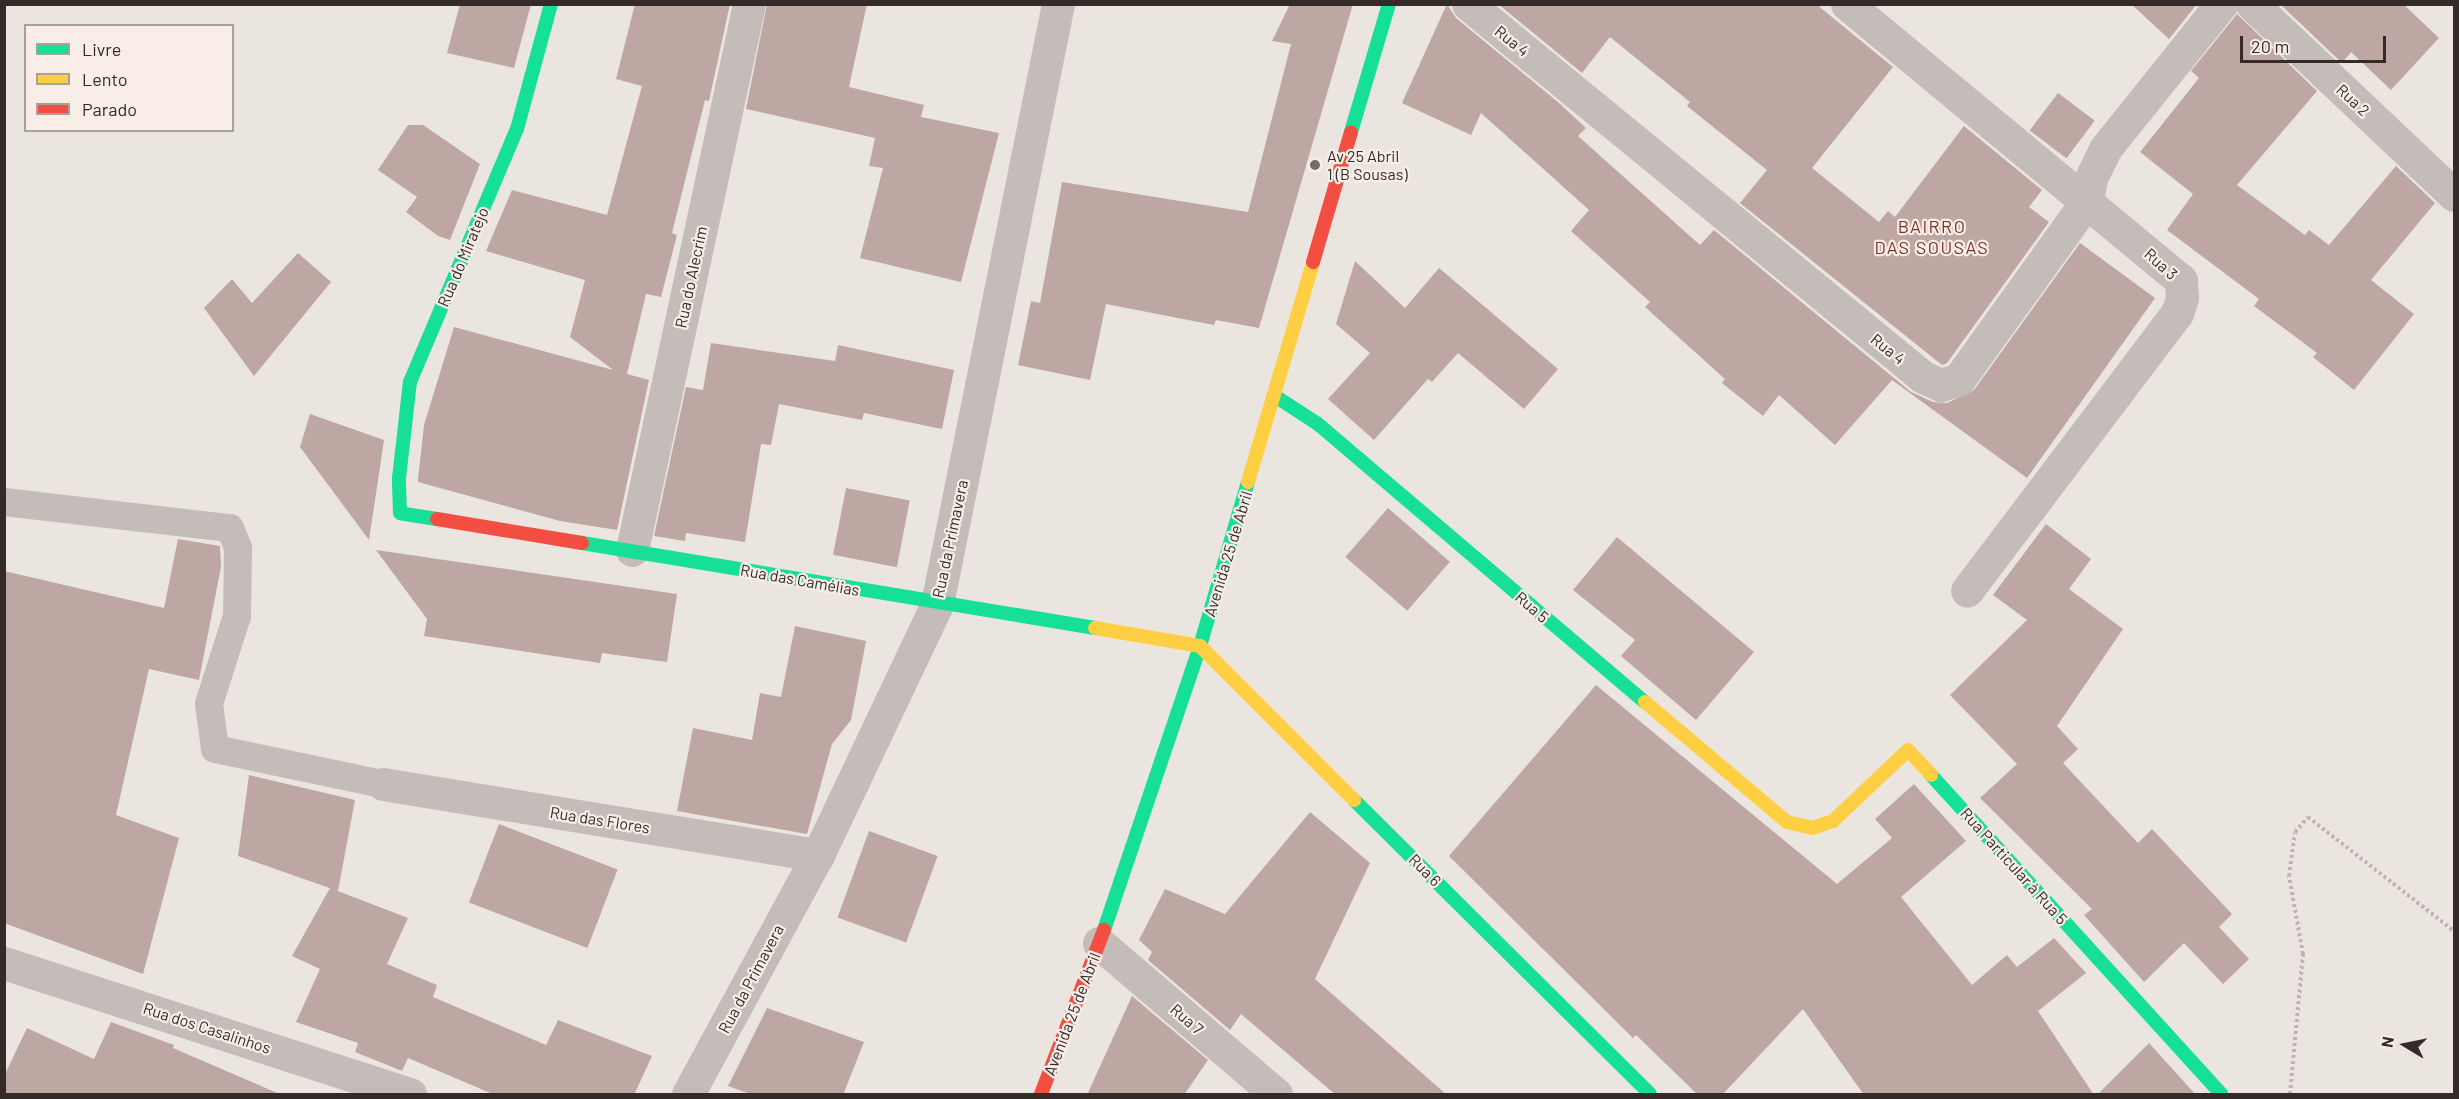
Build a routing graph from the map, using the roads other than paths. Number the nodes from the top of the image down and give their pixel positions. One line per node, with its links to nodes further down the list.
1 (551, 4): 13 (street, Rua do Miratejo)
2 (750, 4): 14 (street, Rua do Alecrim)
3 (1058, 4): 16 (street, Rua da Primavera)
4 (1389, 4): 11 (street, Avenida 25 de Abril)
5 (1468, 4): 10 (street, Rua 4)
6 (1847, 4): 10 (street, Rua 3)
7 (2221, 4): 10 (street, Rua 4)
8 (2252, 4): 9 (street, Rua 2)
9 (2454, 195)
10 (2087, 201): 15 (street, Rua 3)
11 (1275, 396): 17 (street, Avenida 25 de Abril); 19 (street, Rua 5)
12 (4, 502): 18 (lane)
13 (400, 513): 14 (street, Rua das Camélias)
14 (632, 550): 16 (street, Rua das Camélias)
15 (1966, 591)
16 (938, 604): 17 (street, Rua das Camélias); 20 (street, Rua da Primavera)
17 (1200, 646): 21 (street, Avenida 25 de Abril); 28 (street, Rua 6)
18 (383, 784): 20 (street, Rua das Flores)
19 (1787, 822): 29 (street, Rua Particular à Rua 5)
20 (818, 855): 25 (street, Rua da Primavera)
21 (1099, 943): 26 (street, Avenida 25 de Abril); 27 (street, Rua 7)
22 (4, 963): 23 (street, Rua dos Casalinhos)
23 (361, 1087): 24 (street, Rua dos Casalinhos)
24 (410, 1095)
25 (688, 1095)
26 (1041, 1095)
27 (1276, 1095)
28 (1650, 1095)
29 (2221, 1095)

